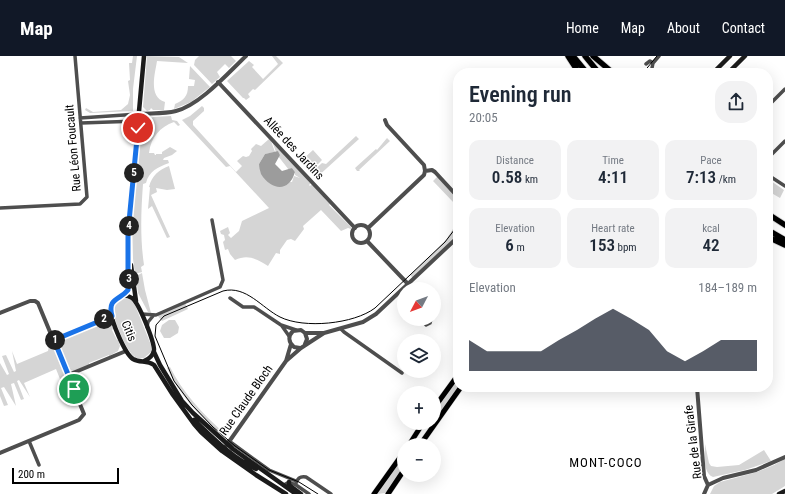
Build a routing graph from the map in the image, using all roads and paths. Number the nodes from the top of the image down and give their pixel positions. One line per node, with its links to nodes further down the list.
1 (75, 56): 24 (street, Rue Léon Foucault)
2 (144, 56): 23 (main road)
3 (246, 56): 20 (street)
4 (568, 56): 13 (highway)
5 (573, 56): 14 (highway)
6 (585, 56): 15 (highway)
7 (593, 56): 16 (highway)
8 (659, 56): 11 (street)
9 (730, 56): 18 (main road)
10 (745, 56): 19 (main road)
11 (653, 63): 12 (street); 17 (street)
12 (646, 64)
13 (576, 68)
14 (583, 68)
15 (595, 68)
16 (608, 68)
17 (652, 68)
18 (718, 68)
19 (733, 68)
20 (218, 82): 23 (street); 39 (street, Allée des Jardins)
21 (785, 89): 22 (street)
22 (773, 101)
23 (139, 114): 24 (street); 26 (main road)
24 (80, 118): 27 (street, Rue Léon Foucault)
25 (386, 120): 30 (street)
26 (138, 121): 27 (street); 48 (main road)
27 (81, 123): 34 (street, Rue Léon Foucault)
28 (785, 141): 29 (street)
29 (773, 153)
30 (425, 171): 33 (street); 40 (street)
31 (773, 178): 32 (street)
32 (785, 186)
33 (453, 192)
34 (0, 208)
35 (773, 217): 38 (highway)
36 (212, 220): 58 (street)
37 (773, 222): 41 (highway)
38 (785, 225)
39 (355, 228): 40 (street); 45 (street)
40 (368, 228): 45 (street)
41 (785, 229)
42 (773, 233): 44 (highway)
43 (773, 239): 47 (highway)
44 (785, 240)
45 (367, 241): 49 (street)
46 (453, 243): 50 (street, Rue Claude Bloch)
47 (785, 245)
48 (129, 254): 52 (main road); 54 (main road)
49 (406, 282)
50 (410, 282)
51 (397, 294): 61 (street, Rue Claude Bloch)
52 (122, 296): 54 (main road, Citis); 57 (main road, Citis)
53 (230, 298): 59 (street)
54 (136, 302): 56 (main road, Citis)
55 (0, 313): 66 (street)
56 (142, 314): 58 (street); 60 (main road, Citis)
57 (112, 316): 66 (street); 70 (main road, Citis)
58 (153, 316): 60 (street)
59 (281, 325): 62 (street); 65 (street)
60 (147, 328): 69 (main road, Citis)
61 (341, 329): 64 (street, Rue Claude Bloch); 73 (street)
62 (296, 330): 63 (street); 65 (street)
63 (305, 332): 64 (street, Rue Claude Bloch); 68 (street)
64 (324, 333): 68 (street, Rue Claude Bloch)
65 (289, 336): 67 (street)
66 (54, 340): 74 (street)
67 (291, 344): 68 (street); 72 (street, Rue Claude Bloch)
68 (302, 347): 72 (street, Rue Claude Bloch)
69 (154, 350): 71 (main road); 81 (main road, Citis)
70 (126, 351): 71 (main road, Citis); 74 (street)
71 (144, 361): 81 (main road, Citis)
72 (286, 361): 81 (street, Rue Claude Bloch)
73 (397, 369)
74 (68, 375): 80 (street)
75 (453, 382): 78 (main road)
76 (457, 392): 79 (main road)
77 (697, 392): 90 (street, Rue de la Girafe)
78 (441, 398)
79 (425, 438)
80 (29, 441): 82 (street); 85 (street)
81 (226, 446): 88 (street); 89 (main road); 92 (main road)
82 (0, 453)
83 (785, 457): 90 (street)
84 (397, 462): 97 (main road)
85 (39, 465)
86 (397, 480): 98 (main road)
87 (289, 482): 88 (street); 89 (street); 94 (main road)
88 (296, 483): 95 (street); 96 (street)
89 (284, 485): 93 (main road)
90 (708, 485): 99 (street, Rue de la Girafe)
91 (785, 491): 100 (main road)
92 (286, 494)
93 (296, 494)
94 (301, 494)
95 (308, 494)
96 (331, 494)
97 (374, 494)
98 (388, 494)
99 (704, 494)
100 (779, 494)

